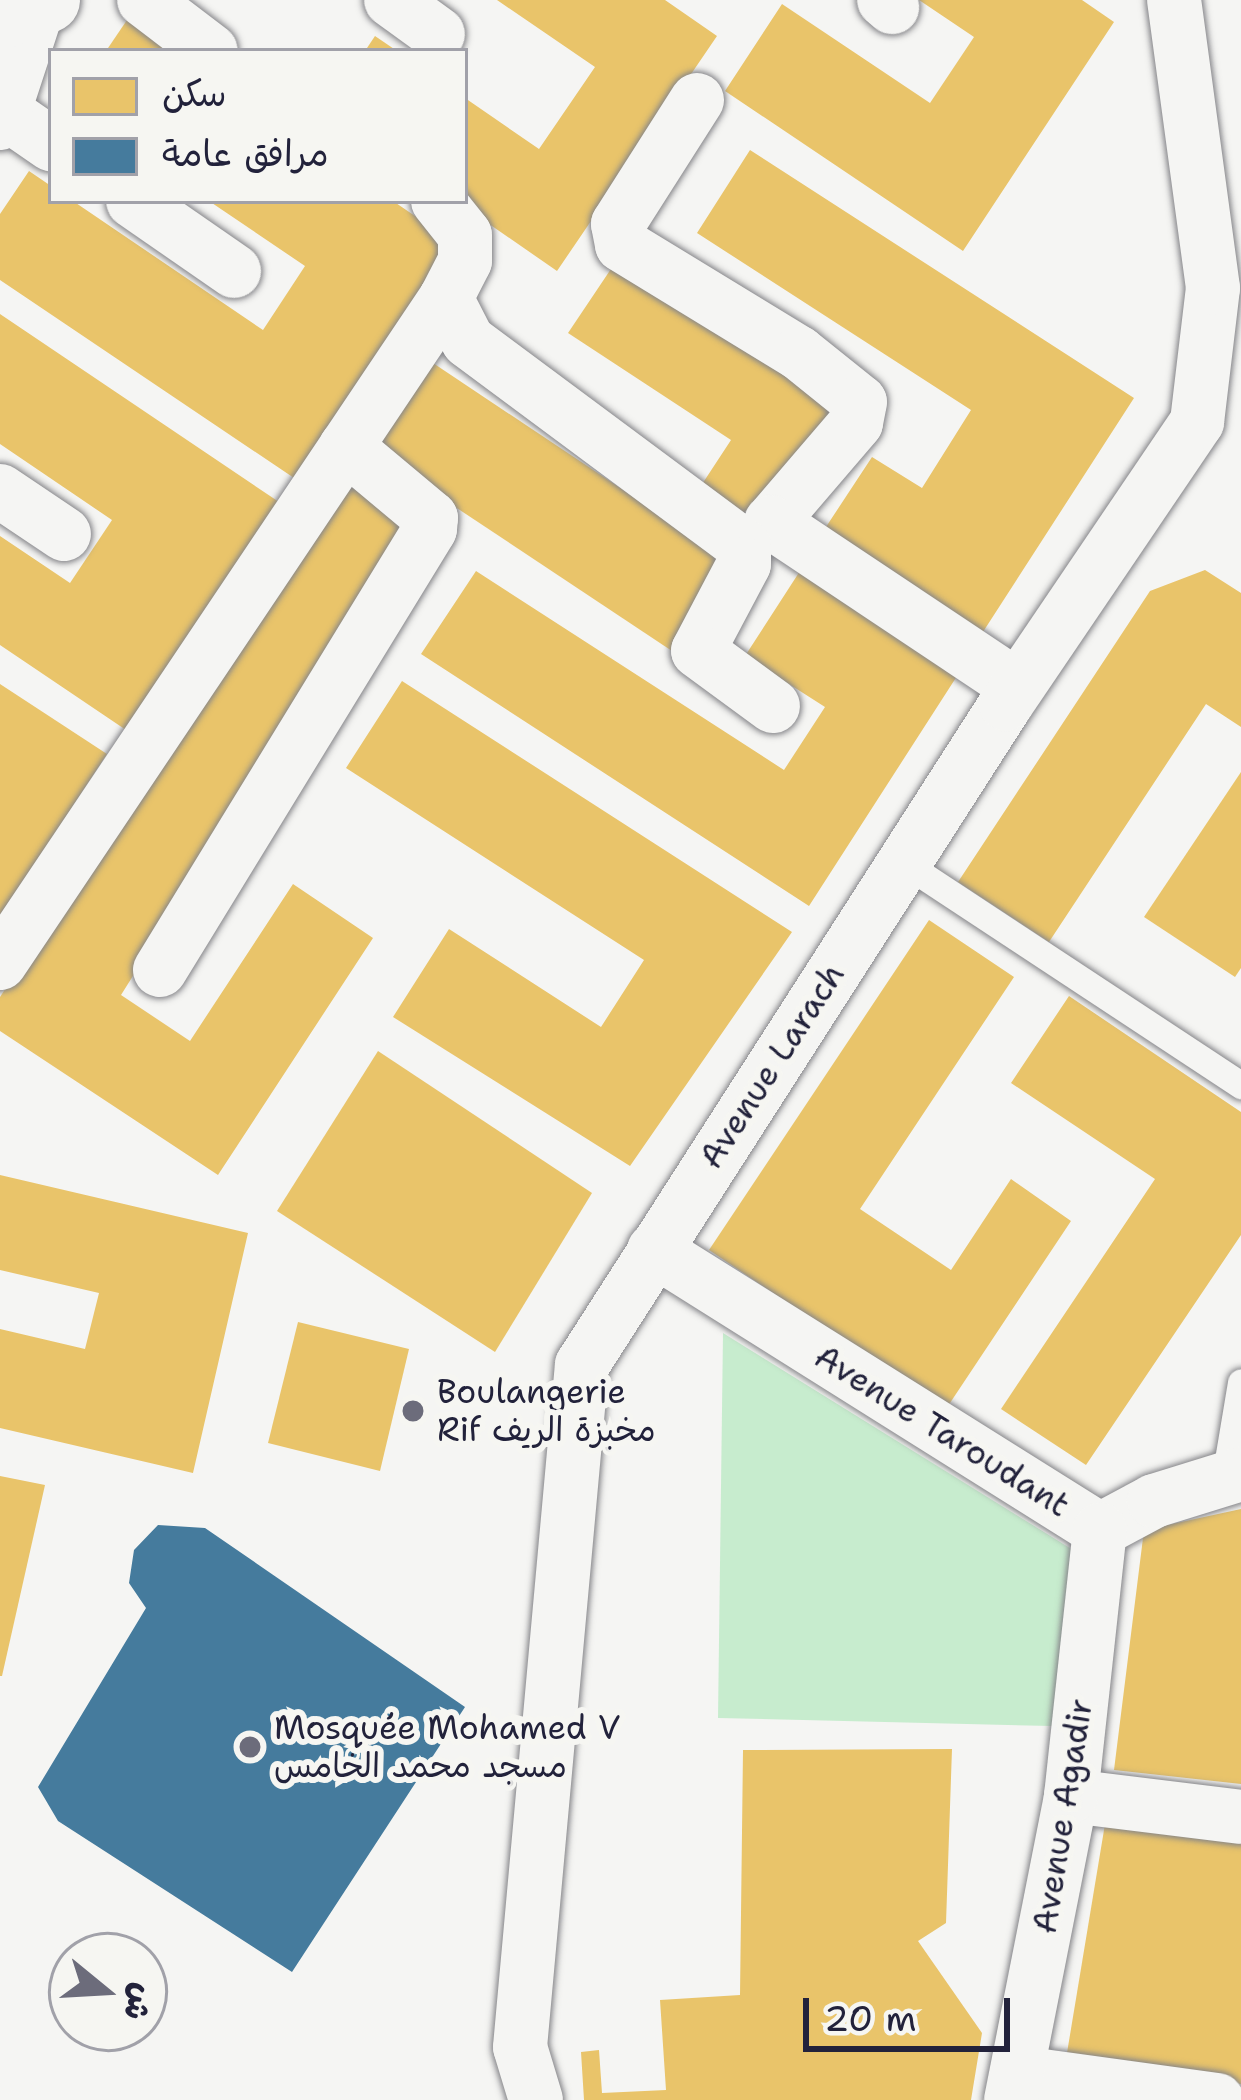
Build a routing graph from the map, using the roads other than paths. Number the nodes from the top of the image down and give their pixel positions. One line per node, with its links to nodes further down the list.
1 (144, 0): 6 (street)
2 (391, 0): 5 (street)
3 (1174, 0): 18 (street, Avenue Larach)
4 (29, 7): 8 (street)
5 (438, 34)
6 (207, 48)
7 (698, 100): 17 (street)
8 (3, 118): 9 (street)
9 (48, 142)
10 (137, 204): 12 (street)
11 (440, 204): 13 (street)
12 (234, 271)
13 (446, 298): 14 (street); 17 (street)
14 (346, 447): 21 (street); 22 (street)
15 (0, 490): 16 (street)
16 (64, 534)
17 (759, 538): 18 (street); 19 (street)
18 (1018, 686): 20 (street, Avenue Larach)
19 (773, 706)
20 (904, 863): 23 (lane); 24 (street, Avenue Larach)
21 (0, 963)
22 (160, 970)
23 (1241, 1085)
24 (654, 1250): 27 (street, Avenue Taroudant); 31 (street, Avenue Larach)
25 (1241, 1382): 26 (lane)
26 (1233, 1476): 27 (street, Avenue Taroudant)
27 (1100, 1530): 28 (street, Avenue Agadir)
28 (1071, 1796): 29 (street); 30 (street, Avenue Agadir)
29 (1241, 1817)
30 (1015, 2086): 32 (street)
31 (536, 2100)
32 (1217, 2100)

